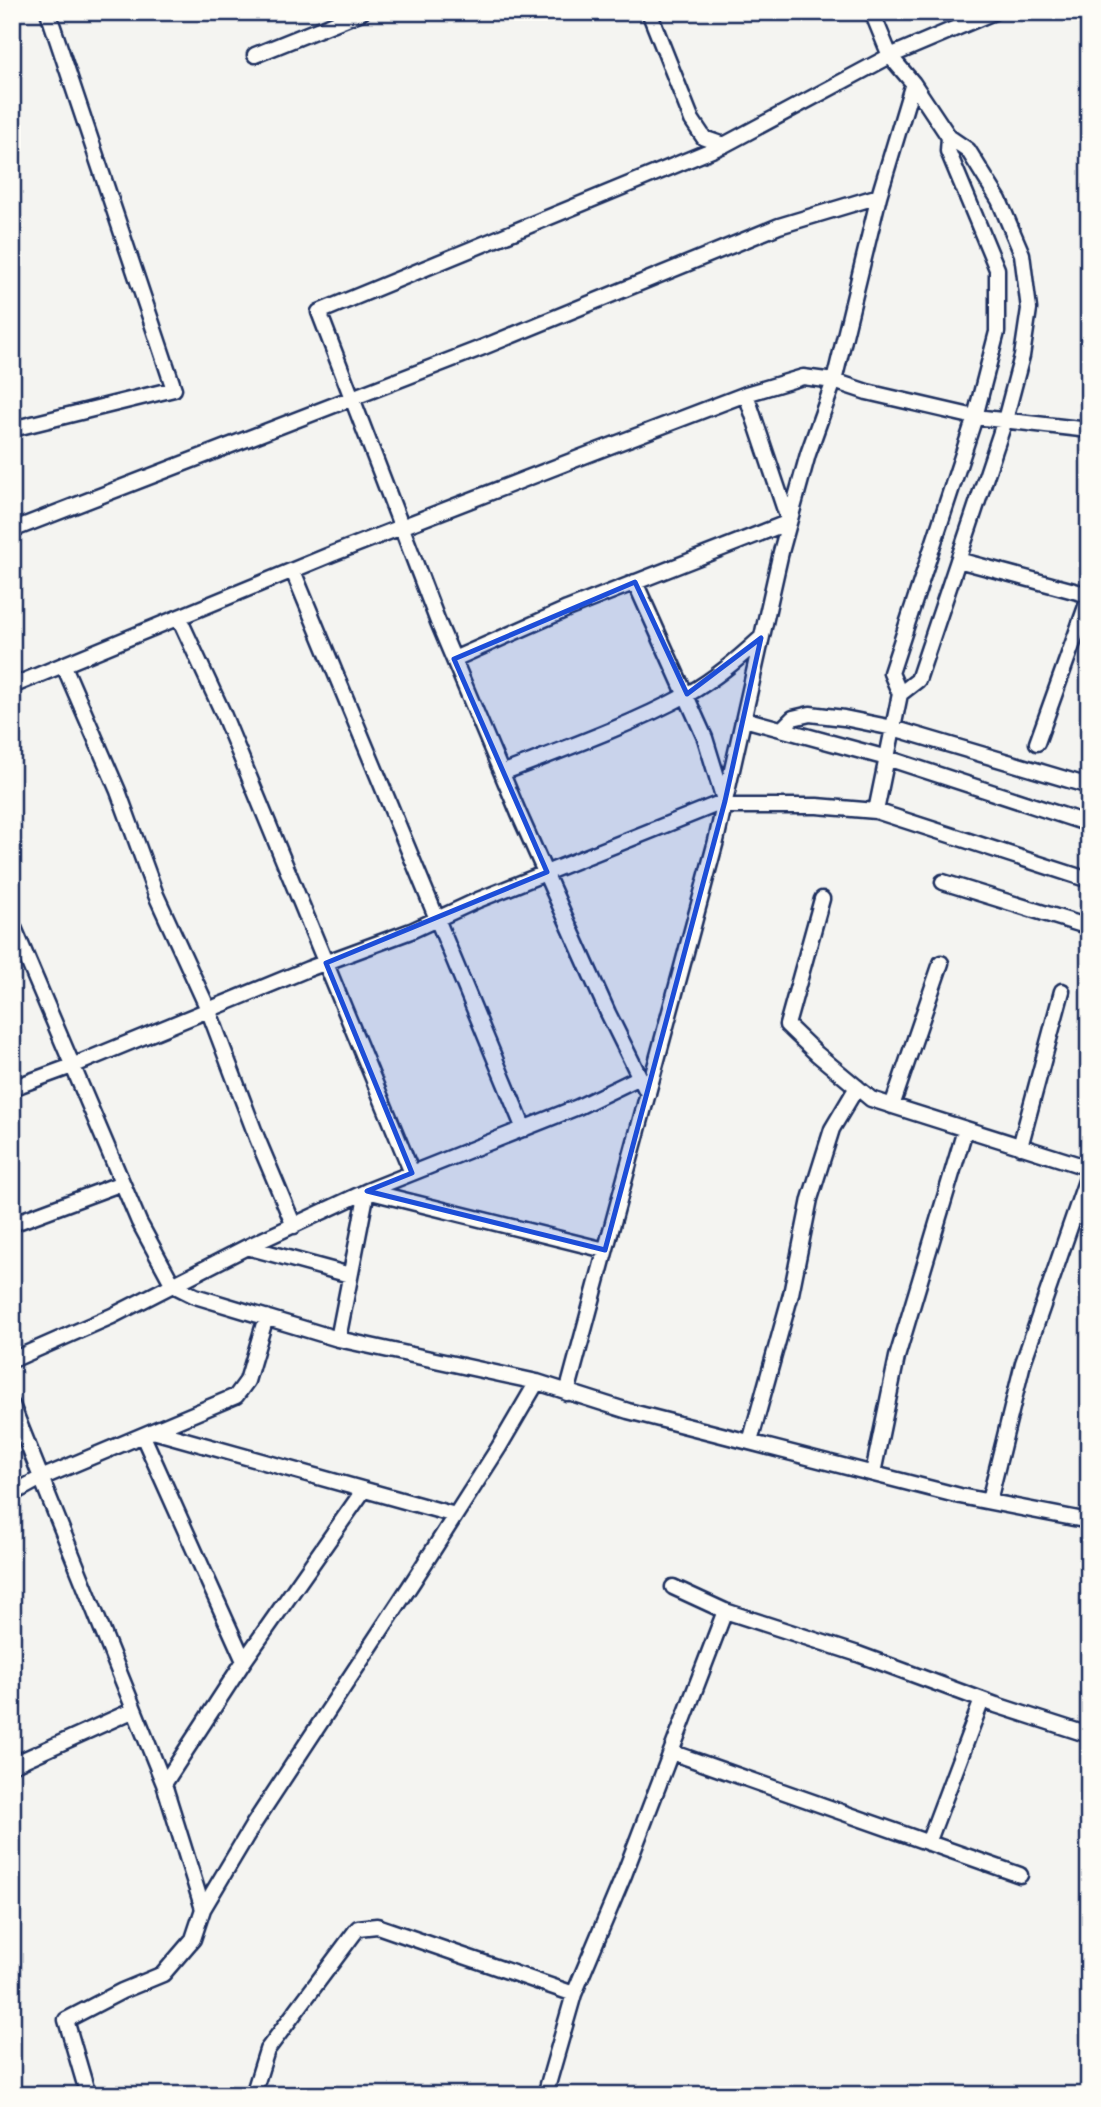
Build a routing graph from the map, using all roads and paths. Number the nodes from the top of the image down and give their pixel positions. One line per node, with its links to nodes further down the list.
1 (48, 12): 17 (street)
2 (362, 12): 6 (street)
3 (872, 12): 7 (street)
4 (994, 12): 7 (street)
5 (650, 13): 10 (street)
6 (255, 55)
7 (890, 56): 8 (street); 10 (street)
8 (913, 83): 9 (street); 11 (street)
9 (949, 137): 15 (street); 16 (street)
10 (724, 145): 14 (street)
11 (879, 196): 12 (street); 14 (street)
12 (834, 381): 13 (street); 15 (street); 19 (street)
13 (746, 394): 19 (street); 20 (street)
14 (351, 398): 20 (street); 21 (street)
15 (975, 417): 16 (street); 32 (street)
16 (1005, 420): 18 (street); 22 (street)
17 (12, 429)
18 (1089, 430)
19 (789, 522): 24 (street); 27 (street)
20 (402, 527): 23 (street); 28 (street)
21 (12, 530)
22 (958, 560): 25 (street); 32 (street)
23 (293, 571): 26 (street); 47 (street)
24 (635, 582): 28 (street); 31 (street)
25 (1089, 596): 36 (street)
26 (179, 618): 29 (street); 50 (street)
27 (761, 638): 31 (street); 33 (street)
28 (454, 659): 38 (street)
29 (64, 666): 30 (street); 53 (street)
30 (12, 686)
31 (687, 694): 38 (street); 40 (street)
32 (900, 694): 34 (street)
33 (744, 719): 35 (street); 40 (street)
34 (893, 728): 35 (street); 37 (street); 39 (street)
35 (782, 729): 37 (street)
36 (1037, 743)
37 (887, 758): 41 (street); 42 (street)
38 (502, 773): 43 (street)
39 (1089, 786)
40 (724, 804): 41 (street); 43 (street); 58 (street)
41 (876, 811): 44 (street)
42 (1089, 824)
43 (547, 872): 47 (street); 55 (street)
44 (1089, 880)
45 (943, 882): 49 (street)
46 (822, 899): 56 (street)
47 (438, 919): 50 (street); 60 (street)
48 (12, 923): 54 (street)
49 (1089, 927)
50 (326, 963): 53 (street); 64 (street)
51 (941, 963): 59 (street)
52 (1062, 991): 62 (street)
53 (208, 1009): 54 (street); 68 (street)
54 (72, 1066): 57 (street); 65 (street)
55 (640, 1077): 58 (street); 60 (street)
56 (856, 1087): 59 (street); 80 (street)
57 (12, 1088)
58 (648, 1094): 70 (street)
59 (892, 1106): 61 (street)
60 (524, 1129): 64 (street)
61 (965, 1130): 62 (street); 81 (street)
62 (1020, 1147): 63 (street)
63 (1089, 1170): 85 (street)
64 (412, 1173): 66 (street)
65 (122, 1183): 67 (street); 72 (street)
66 (367, 1191): 68 (street); 70 (street); 71 (street)
67 (12, 1224)
68 (294, 1226): 69 (street)
69 (247, 1247): 71 (street); 72 (street)
70 (605, 1250): 77 (street)
71 (350, 1275): 74 (street)
72 (173, 1284): 73 (street); 75 (street)
73 (266, 1317): 74 (street); 79 (street)
74 (338, 1339): 76 (street)
75 (12, 1360)
76 (537, 1382): 77 (street); 86 (street)
77 (567, 1393): 80 (street)
78 (12, 1405): 82 (street)
79 (148, 1434): 82 (street); 83 (street); 90 (street)
80 (750, 1442): 81 (street)
81 (873, 1473): 85 (street)
82 (41, 1478): 84 (street); 92 (street)
83 (363, 1491): 86 (street); 90 (street)
84 (12, 1494)
85 (989, 1501): 87 (street)
86 (455, 1515): 99 (street)
87 (1089, 1521)
88 (673, 1587): 89 (street)
89 (725, 1611): 91 (street); 94 (street)
90 (244, 1661): 96 (street)
91 (982, 1700): 93 (street); 97 (street)
92 (134, 1710): 95 (street); 96 (street)
93 (1089, 1735)
94 (671, 1752): 97 (street); 100 (street)
95 (12, 1765)
96 (164, 1784): 99 (street)
97 (928, 1843): 98 (street)
98 (1020, 1875)
99 (203, 1909): 101 (street)
100 (574, 1994): 102 (street); 103 (street)
101 (88, 2095)
102 (253, 2095)
103 (545, 2095)

